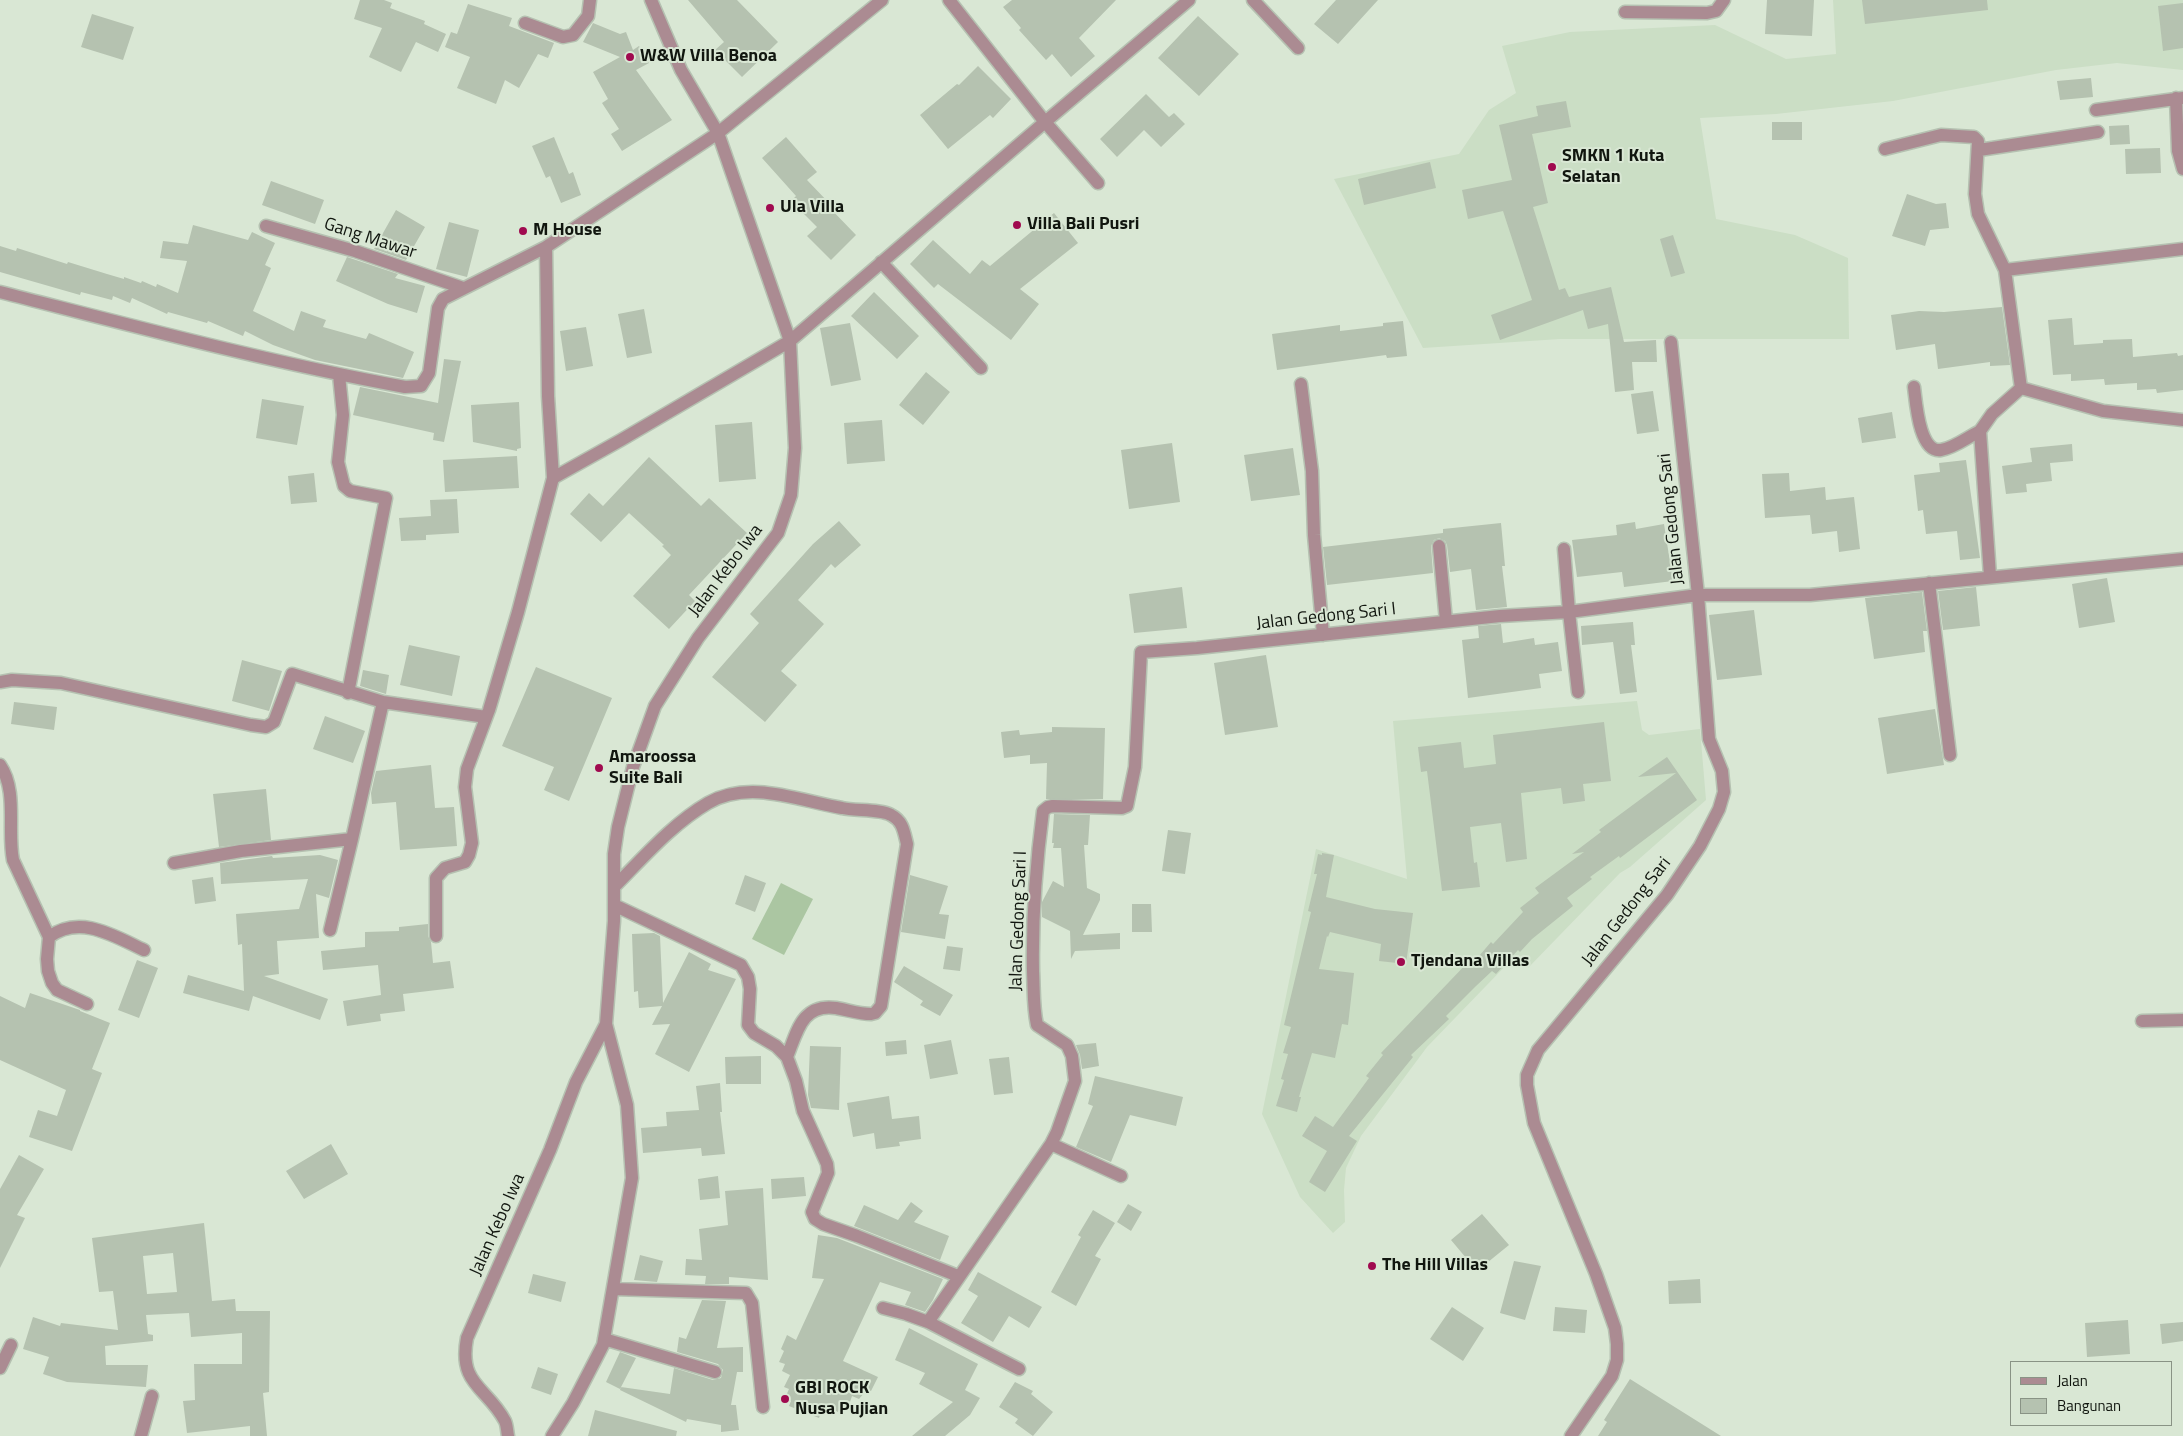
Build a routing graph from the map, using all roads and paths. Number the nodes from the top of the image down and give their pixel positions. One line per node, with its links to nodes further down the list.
1 (590, 0): 9 (street)
2 (651, 0): 15 (street, Jalan Kebo Iwa)
3 (882, 0): 15 (street)
4 (949, 0): 13 (street)
5 (1189, 0): 13 (street)
6 (1254, 0): 10 (street)
7 (1724, 0): 8 (street)
8 (1626, 12)
9 (525, 23)
10 (1298, 48)
11 (2179, 98): 12 (street); 18 (street)
12 (2096, 110)
13 (1044, 122): 19 (street); 23 (street)
14 (2098, 132): 17 (street)
15 (718, 133): 21 (street); 27 (street, Jalan Kebo Iwa)
16 (1885, 149): 17 (street)
17 (1979, 150): 24 (street)
18 (2183, 169)
19 (1098, 182)
20 (266, 226): 25 (street, Gang Mawar)
21 (546, 247): 25 (street); 36 (street)
22 (2183, 249): 24 (street)
23 (881, 262): 27 (street); 29 (street)
24 (2005, 270): 33 (street)
25 (463, 288): 30 (street)
26 (0, 292): 30 (street)
27 (790, 341): 36 (street); 55 (street, Jalan Kebo Iwa)
28 (1671, 342): 42 (street, Jalan Gedong Sari)
29 (981, 368)
30 (339, 375): 48 (street)
31 (1301, 384): 45 (street)
32 (1914, 387): 35 (street)
33 (2021, 388): 34 (street); 35 (street)
34 (2183, 420)
35 (1980, 430): 40 (street)
36 (553, 478): 50 (street)
37 (1439, 546): 44 (street)
38 (1564, 549): 43 (street)
39 (2183, 558): 40 (street, Jalan Gedong Sari I)
40 (1990, 576): 41 (street, Jalan Gedong Sari I)
41 (1929, 583): 42 (street, Jalan Gedong Sari I); 51 (street)
42 (1698, 594): 43 (street, Jalan Gedong Sari I); 82 (street, Jalan Gedong Sari)
43 (1568, 612): 44 (street, Jalan Gedong Sari I); 47 (street)
44 (1446, 622): 45 (street, Jalan Gedong Sari I)
45 (1323, 635): 66 (street, Jalan Gedong Sari I)
46 (0, 682): 48 (street)
47 (1578, 692)
48 (348, 693): 49 (street)
49 (383, 702): 50 (street); 53 (street)
50 (486, 717): 58 (street)
51 (1950, 755)
52 (0, 765): 59 (street)
53 (352, 839): 54 (street); 57 (street)
54 (174, 863)
55 (614, 887): 56 (street, Jalan Kebo Iwa); 65 (street)
56 (614, 905): 64 (street, Jalan Kebo Iwa); 65 (street)
57 (330, 930)
58 (436, 936)
59 (49, 937): 60 (street); 61 (street)
60 (144, 950)
61 (87, 1004)
62 (2183, 1020): 63 (street)
63 (2142, 1021)
64 (606, 1024): 69 (street, Jalan Kebo Iwa); 80 (street, Jalan Kebo Iwa)
65 (787, 1057): 68 (street)
66 (1051, 1144): 67 (street); 68 (street, Jalan Gedong Sari I)
67 (1121, 1176)
68 (958, 1276): 71 (street, Jalan Gedong Sari I)
69 (613, 1289): 72 (street, Jalan Kebo Iwa); 78 (street)
70 (883, 1308): 71 (street)
71 (928, 1322): 75 (street)
72 (604, 1339): 76 (street); 81 (street, Jalan Kebo Iwa)
73 (11, 1345): 74 (street)
74 (0, 1368)
75 (1020, 1370)
76 (715, 1372)
77 (152, 1396): 79 (street)
78 (763, 1407)
79 (141, 1436)
80 (508, 1436)
81 (552, 1436)
82 (1571, 1436)

